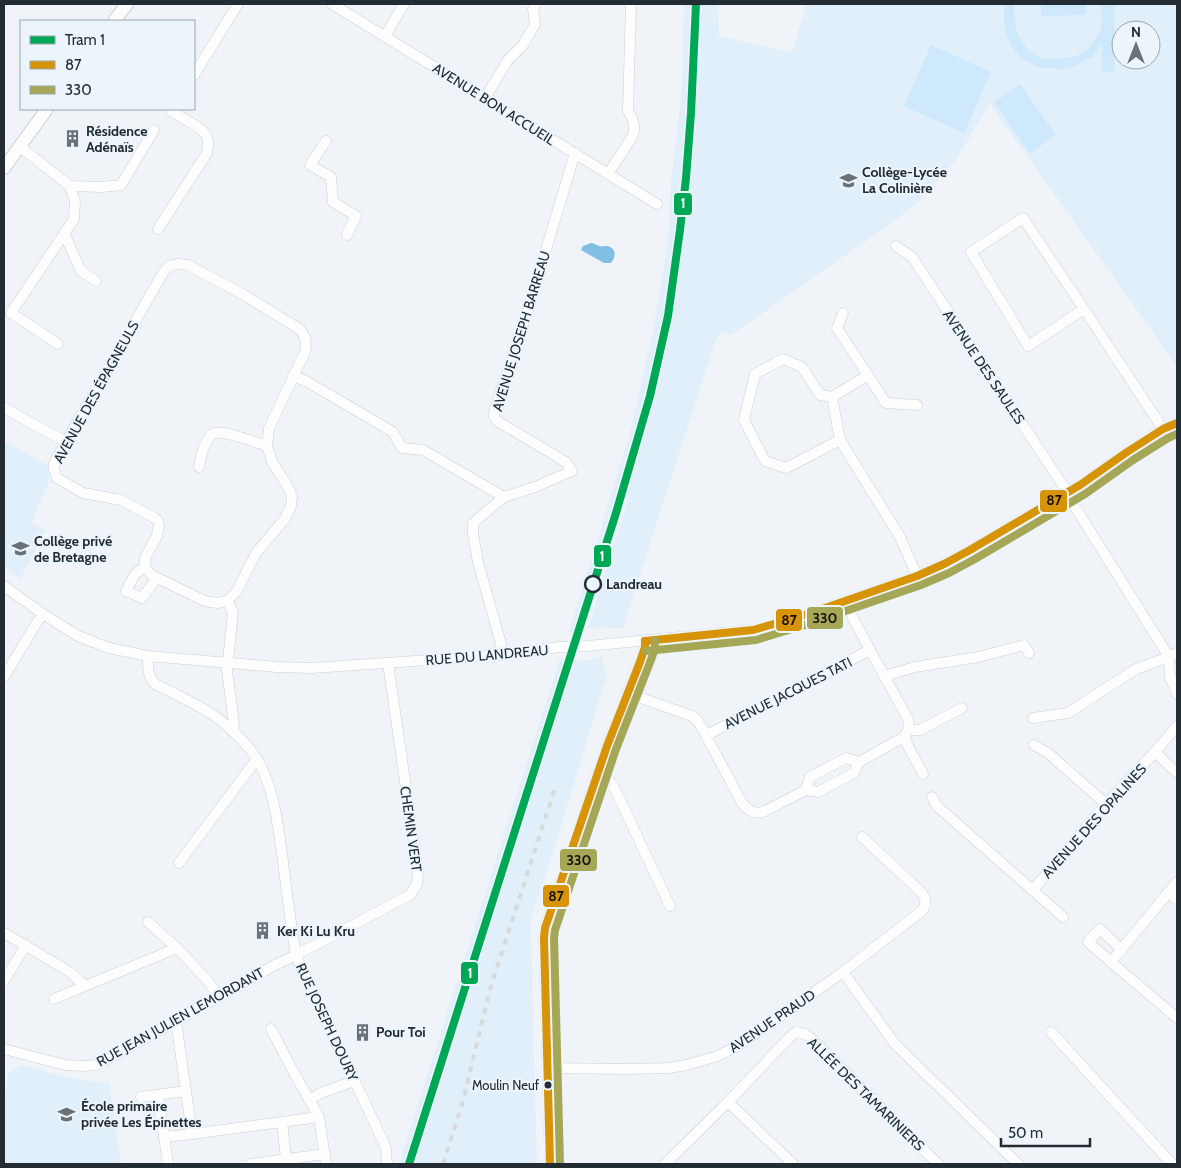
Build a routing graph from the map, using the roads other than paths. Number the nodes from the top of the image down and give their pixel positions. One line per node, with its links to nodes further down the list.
1 (128, 4): 7 (street)
2 (238, 4): 9 (street)
3 (332, 4): 8 (street, AVENUE BON ACCUEIL)
4 (404, 4): 8 (street)
5 (536, 4): 10 (street)
6 (631, 4): 18 (street)
7 (115, 20)
8 (385, 36): 10 (street, AVENUE BON ACCUEIL)
9 (195, 73)
10 (485, 98): 16 (street, AVENUE BON ACCUEIL)
11 (46, 110): 15 (street)
12 (172, 110): 21 (street)
13 (154, 130): 19 (street)
14 (326, 141): 23 (street)
15 (19, 146): 17 (street); 19 (street)
16 (575, 153): 18 (street, AVENUE BON ACCUEIL); 41 (street, AVENUE JOSEPH BARREAU)
17 (4, 168)
18 (608, 174): 20 (street, AVENUE BON ACCUEIL)
19 (70, 186): 22 (street)
20 (657, 204)
21 (158, 229)
22 (64, 234): 25 (street); 28 (street)
23 (347, 235)
24 (896, 246): 40 (street, AVENUE DES SAULES)
25 (96, 281)
26 (1084, 309): 26 (street); 35 (street)
27 (843, 312): 29 (street)
28 (58, 344)
29 (868, 375): 31 (street); 32 (street)
30 (294, 376): 37 (street, AVENUE DES ÉPAGNEULS); 38 (street); 41 (street)
31 (832, 397): 36 (street); 36 (street)
32 (916, 405)
33 (4, 408): 37 (street)
34 (1177, 423): 35 (street, RUE DU LANDREAU)
35 (1163, 429): 40 (street, RUE DU LANDREAU)
36 (840, 440): 43 (street)
37 (66, 442): 42 (street, AVENUE DES ÉPAGNEULS)
38 (267, 446): 39 (street); 47 (street)
39 (198, 467)
40 (1067, 493): 43 (street, RUE DU LANDREAU); 53 (street, AVENUE DES SAULES)
41 (504, 497): 52 (street)
42 (145, 567): 44 (street); 44 (street, AVENUE DES ÉPAGNEULS)
43 (917, 576): 46 (street, RUE DU LANDREAU)
44 (156, 578): 47 (street)
45 (4, 586): 48 (street, RUE DU LANDREAU)
46 (847, 600): 49 (street, RUE DU LANDREAU); 50 (street)
47 (227, 601): 55 (street)
48 (43, 614): 54 (street, RUE DU LANDREAU); 58 (street)
49 (645, 641): 52 (street, RUE DU LANDREAU); 59 (street)
50 (870, 650): 57 (street); 66 (street, AVENUE JACQUES TATI)
51 (1029, 653): 57 (street)
52 (502, 655): 56 (street, RUE DU LANDREAU)
53 (1173, 655): 60 (street); 62 (street)
54 (148, 656): 55 (street, RUE DU LANDREAU); 64 (street, RUE JOSEPH DOURY)
55 (228, 662): 56 (street, RUE DU LANDREAU); 64 (street)
56 (388, 663): 90 (street, CHEMIN VERT)
57 (884, 676): 65 (street)
58 (4, 677)
59 (627, 693): 66 (street); 72 (street)
60 (1177, 694)
61 (962, 708): 65 (street)
62 (1033, 718)
63 (1177, 726): 68 (street, AVENUE DES OPALINES)
64 (233, 732): 69 (street, RUE JOSEPH DOURY)
65 (906, 733): 70 (street); 73 (street)
66 (706, 735): 74 (street)
67 (1034, 745): 76 (street)
68 (1155, 752): 71 (street, AVENUE DES OPALINES); 76 (street, AVENUE DES OPALINES)
69 (257, 759): 78 (street); 90 (street, RUE JOSEPH DOURY)
70 (859, 762): 74 (street); 74 (street)
71 (1177, 773)
72 (597, 774): 83 (street); 102 (street)
73 (923, 774)
74 (806, 790)
75 (932, 797): 80 (street)
76 (1106, 804): 80 (street, AVENUE DES OPALINES)
77 (862, 837): 92 (street, AVENUE PRAUD)
78 (179, 863)
79 (1177, 882): 81 (street)
80 (1033, 890): 84 (street)
81 (1168, 893): 82 (street); 89 (street)
82 (1177, 900)
83 (670, 906)
84 (1063, 917)
85 (148, 922): 88 (street)
86 (4, 932): 87 (street)
87 (26, 945): 93 (street); 94 (street)
88 (176, 948): 94 (street); 95 (street)
89 (1122, 950): 91 (street); 91 (street)
90 (296, 955): 95 (street, RUE JEAN JULIEN LEMORDANT); 103 (street, RUE JOSEPH DOURY)
91 (1111, 962): 97 (street)
92 (843, 972): 102 (street, AVENUE PRAUD); 122 (street)
93 (4, 981)
94 (84, 986): 96 (street)
95 (218, 996): 98 (street, RUE JEAN JULIEN LEMORDANT)
96 (54, 999)
97 (1177, 1018)
98 (175, 1020): 101 (street, RUE JEAN JULIEN LEMORDANT); 104 (street)
99 (272, 1029): 107 (street)
100 (1051, 1032): 123 (street)
101 (4, 1050)
102 (548, 1068): 118 (street)
103 (354, 1081): 107 (street); 117 (street, RUE JOSEPH DOURY)
104 (186, 1091): 105 (street); 111 (street)
105 (158, 1095): 106 (street); 112 (street)
106 (141, 1097)
107 (309, 1100): 109 (street)
108 (728, 1102): 119 (street, ALLÉE DES TAMARINIERS); 120 (street); 121 (street, ALLÉE DES TAMARINIERS)
109 (319, 1117): 110 (street); 114 (street)
110 (282, 1122): 111 (street); 113 (street)
111 (192, 1134): 112 (street)
112 (164, 1137): 115 (street)
113 (286, 1159): 114 (street); 116 (street)
114 (326, 1159)
115 (168, 1164)
116 (251, 1164)
117 (387, 1164)
118 (550, 1164)
119 (665, 1164)
120 (793, 1164)
121 (938, 1164)
122 (1018, 1164)
123 (1172, 1164)

